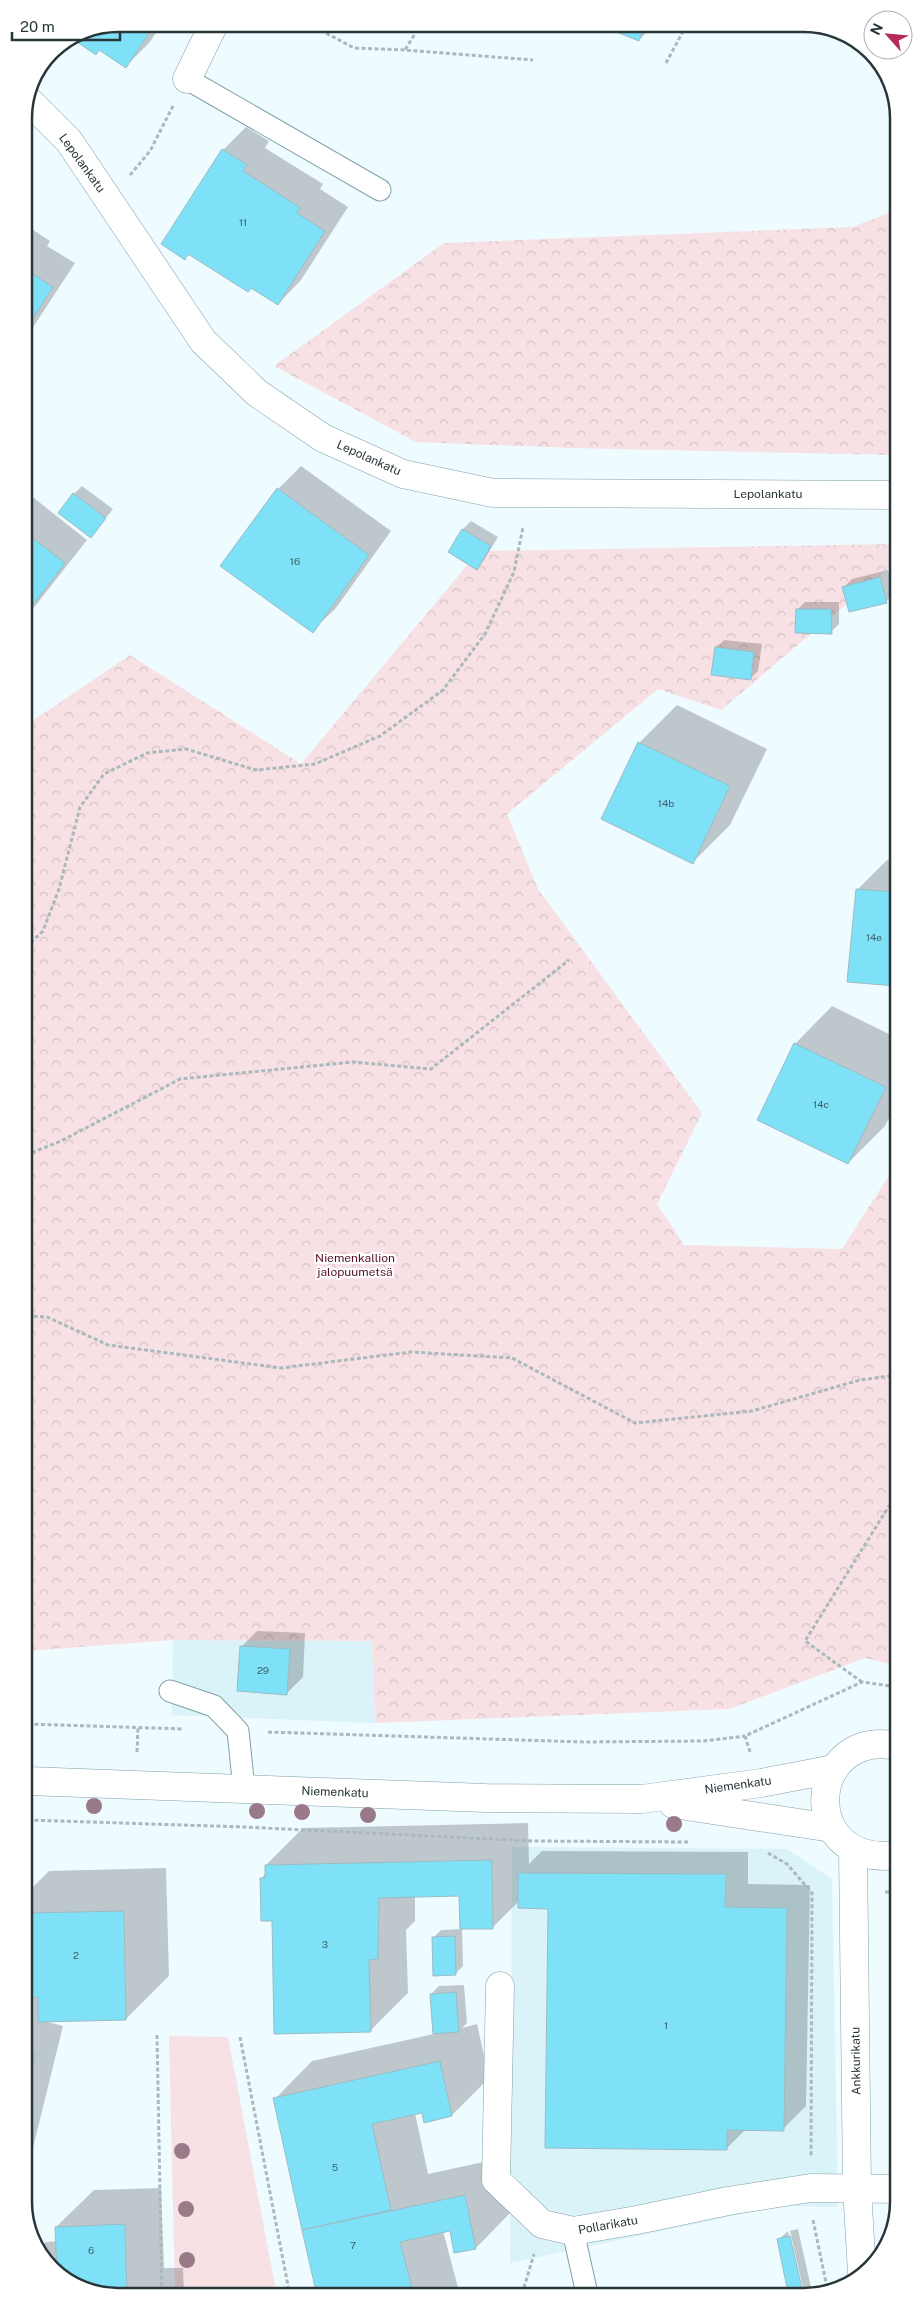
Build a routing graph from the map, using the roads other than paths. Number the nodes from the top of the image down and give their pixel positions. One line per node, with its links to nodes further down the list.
1 (210, 32): 2 (street)
2 (186, 79): 4 (lane)
3 (34, 106): 5 (street, Lepolankatu)
4 (380, 190)
5 (890, 495)
6 (170, 1691): 10 (lane)
7 (890, 1744): 8 (street)
8 (834, 1768): 11 (street, Niemenkatu); 12 (street)
9 (32, 1781): 10 (street, Niemenkatu)
10 (244, 1789): 11 (street, Niemenkatu)
11 (642, 1799): 12 (street, Niemenkatu)
12 (832, 1828): 13 (street)
13 (853, 1850): 14 (street); 16 (street, Ankkurikatu)
14 (890, 1856)
15 (500, 1986): 18 (street, Pollarikatu)
16 (857, 2188): 17 (street, Pollarikatu); 18 (street, Pollarikatu); 19 (street, Ankkurikatu)
17 (890, 2189)
18 (573, 2231): 20 (lane)
19 (862, 2266)
20 (586, 2288)

